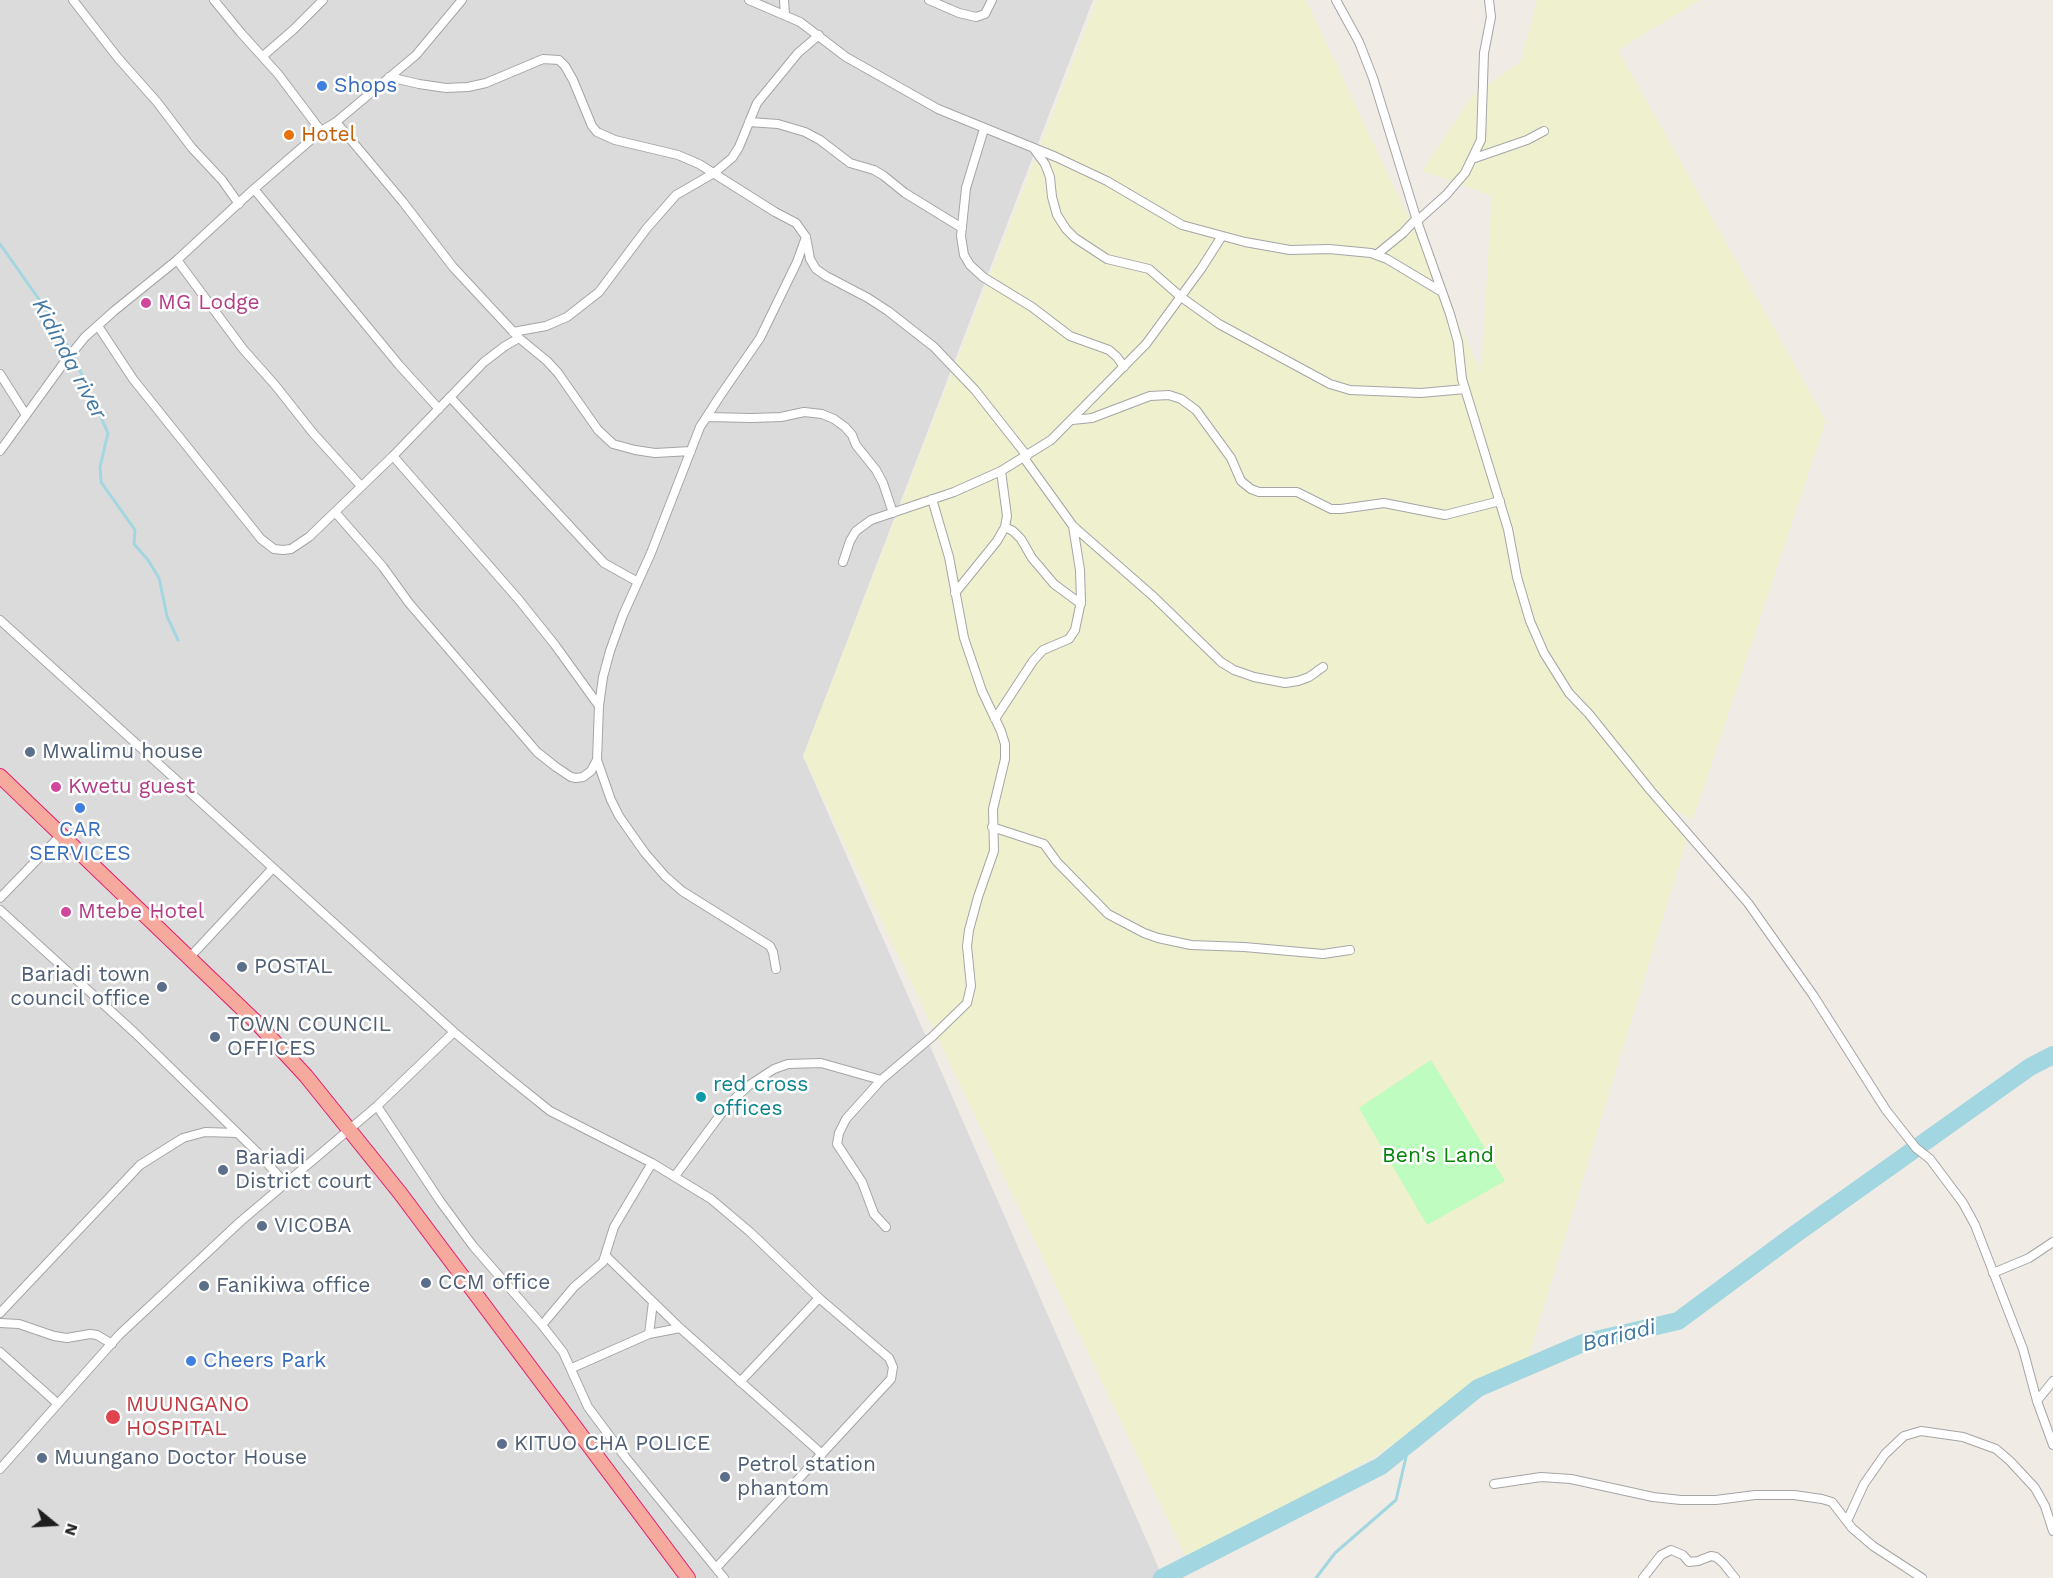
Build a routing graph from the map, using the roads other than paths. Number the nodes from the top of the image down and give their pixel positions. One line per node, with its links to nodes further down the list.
1 (73, 0): 24 (street)
2 (214, 0): 13 (street)
3 (323, 0): 13 (street)
4 (462, 0): 14 (street)
5 (749, 0): 11 (street)
6 (784, 0): 11 (street)
7 (929, 0): 8 (street)
8 (992, 0)
9 (1336, 0): 25 (street)
10 (1489, 0): 21 (street)
11 (785, 14): 12 (street)
12 (819, 35): 16 (street); 17 (street)
13 (263, 56): 18 (street)
14 (389, 77): 15 (street); 22 (street)
15 (336, 122): 18 (street); 34 (street)
16 (749, 122): 22 (street); 26 (street)
17 (984, 129): 20 (street); 26 (street)
18 (321, 131): 23 (street)
19 (1544, 131): 21 (street)
20 (1034, 148): 27 (street); 32 (street)
21 (1473, 159): 25 (street)
22 (714, 173): 28 (street); 34 (street)
23 (254, 189): 24 (street); 39 (street)
24 (239, 204): 30 (street)
25 (1417, 219): 29 (street); 31 (street)
26 (962, 228): 35 (street)
27 (1222, 236): 29 (street); 32 (street)
28 (806, 237): 41 (street); 46 (street)
29 (1376, 255): 31 (street)
30 (177, 260): 33 (street); 48 (street)
31 (1442, 292): 37 (street)
32 (1181, 297): 35 (street); 37 (street)
33 (98, 326): 40 (street); 51 (street)
34 (516, 335): 38 (street); 43 (street)
35 (1124, 367): 42 (street)
36 (0, 374): 40 (street)
37 (1465, 389): 50 (street)
38 (450, 397): 39 (street); 56 (street)
39 (439, 409): 45 (street)
40 (26, 415): 44 (street)
41 (707, 417): 43 (street); 52 (street)
42 (1072, 420): 46 (street); 50 (street)
43 (691, 451): 56 (street)
44 (0, 452)
45 (393, 456): 48 (street); 61 (street)
46 (1026, 457): 47 (street); 53 (street)
47 (1000, 471): 49 (street); 54 (street)
48 (361, 486): 51 (street)
49 (932, 499): 52 (street); 57 (street)
50 (1500, 501): 84 (street)
51 (335, 512): 63 (street)
52 (893, 513): 55 (street)
53 (1073, 526): 58 (street); 60 (street)
54 (1005, 527): 57 (street); 58 (street)
55 (843, 562)
56 (638, 582): 61 (street)
57 (955, 593): 62 (street)
58 (1081, 604): 62 (street)
59 (0, 620): 67 (street)
60 (1323, 667)
61 (599, 706): 63 (street)
62 (995, 719): 65 (street)
63 (597, 760): 72 (street)
64 (0, 776): 66 (highway)
65 (992, 827): 70 (street); 74 (street)
66 (62, 834): 68 (street); 71 (highway)
67 (273, 867): 71 (street); 73 (street)
68 (0, 898)
69 (0, 910): 77 (street)
70 (1350, 950)
71 (190, 957): 76 (highway)
72 (776, 969)
73 (454, 1032): 75 (street); 78 (street)
74 (880, 1080): 79 (street); 81 (street)
75 (377, 1106): 76 (street); 89 (street)
76 (349, 1130): 80 (street); 106 (highway)
77 (237, 1133): 80 (street); 87 (street)
78 (652, 1163): 79 (street); 83 (street)
79 (675, 1176): 85 (street)
80 (285, 1183): 92 (street)
81 (885, 1227)
82 (2053, 1242): 84 (street)
83 (606, 1256): 86 (street); 89 (street)
84 (1993, 1273): 97 (street)
85 (819, 1298): 96 (street); 100 (street)
86 (653, 1302): 90 (street); 91 (street)
87 (0, 1312)
88 (0, 1323): 92 (street)
89 (542, 1325): 94 (street)
90 (680, 1328): 91 (street); 96 (street)
91 (649, 1334): 94 (street)
92 (112, 1344): 98 (street)
93 (0, 1352): 98 (street)
94 (572, 1368): 105 (street)
95 (2053, 1381): 97 (street)
96 (740, 1382): 100 (street)
97 (2037, 1401): 99 (street)
98 (57, 1403): 101 (street)
99 (2053, 1445)
100 (822, 1454): 105 (street)
101 (0, 1469)
102 (1494, 1484): 103 (street)
103 (1847, 1521): 104 (street); 110 (street)
104 (2053, 1531)
105 (717, 1567): 107 (street)
106 (688, 1578)
107 (724, 1578)
108 (1642, 1578): 109 (street)
109 (1735, 1578)
110 (1922, 1578)

